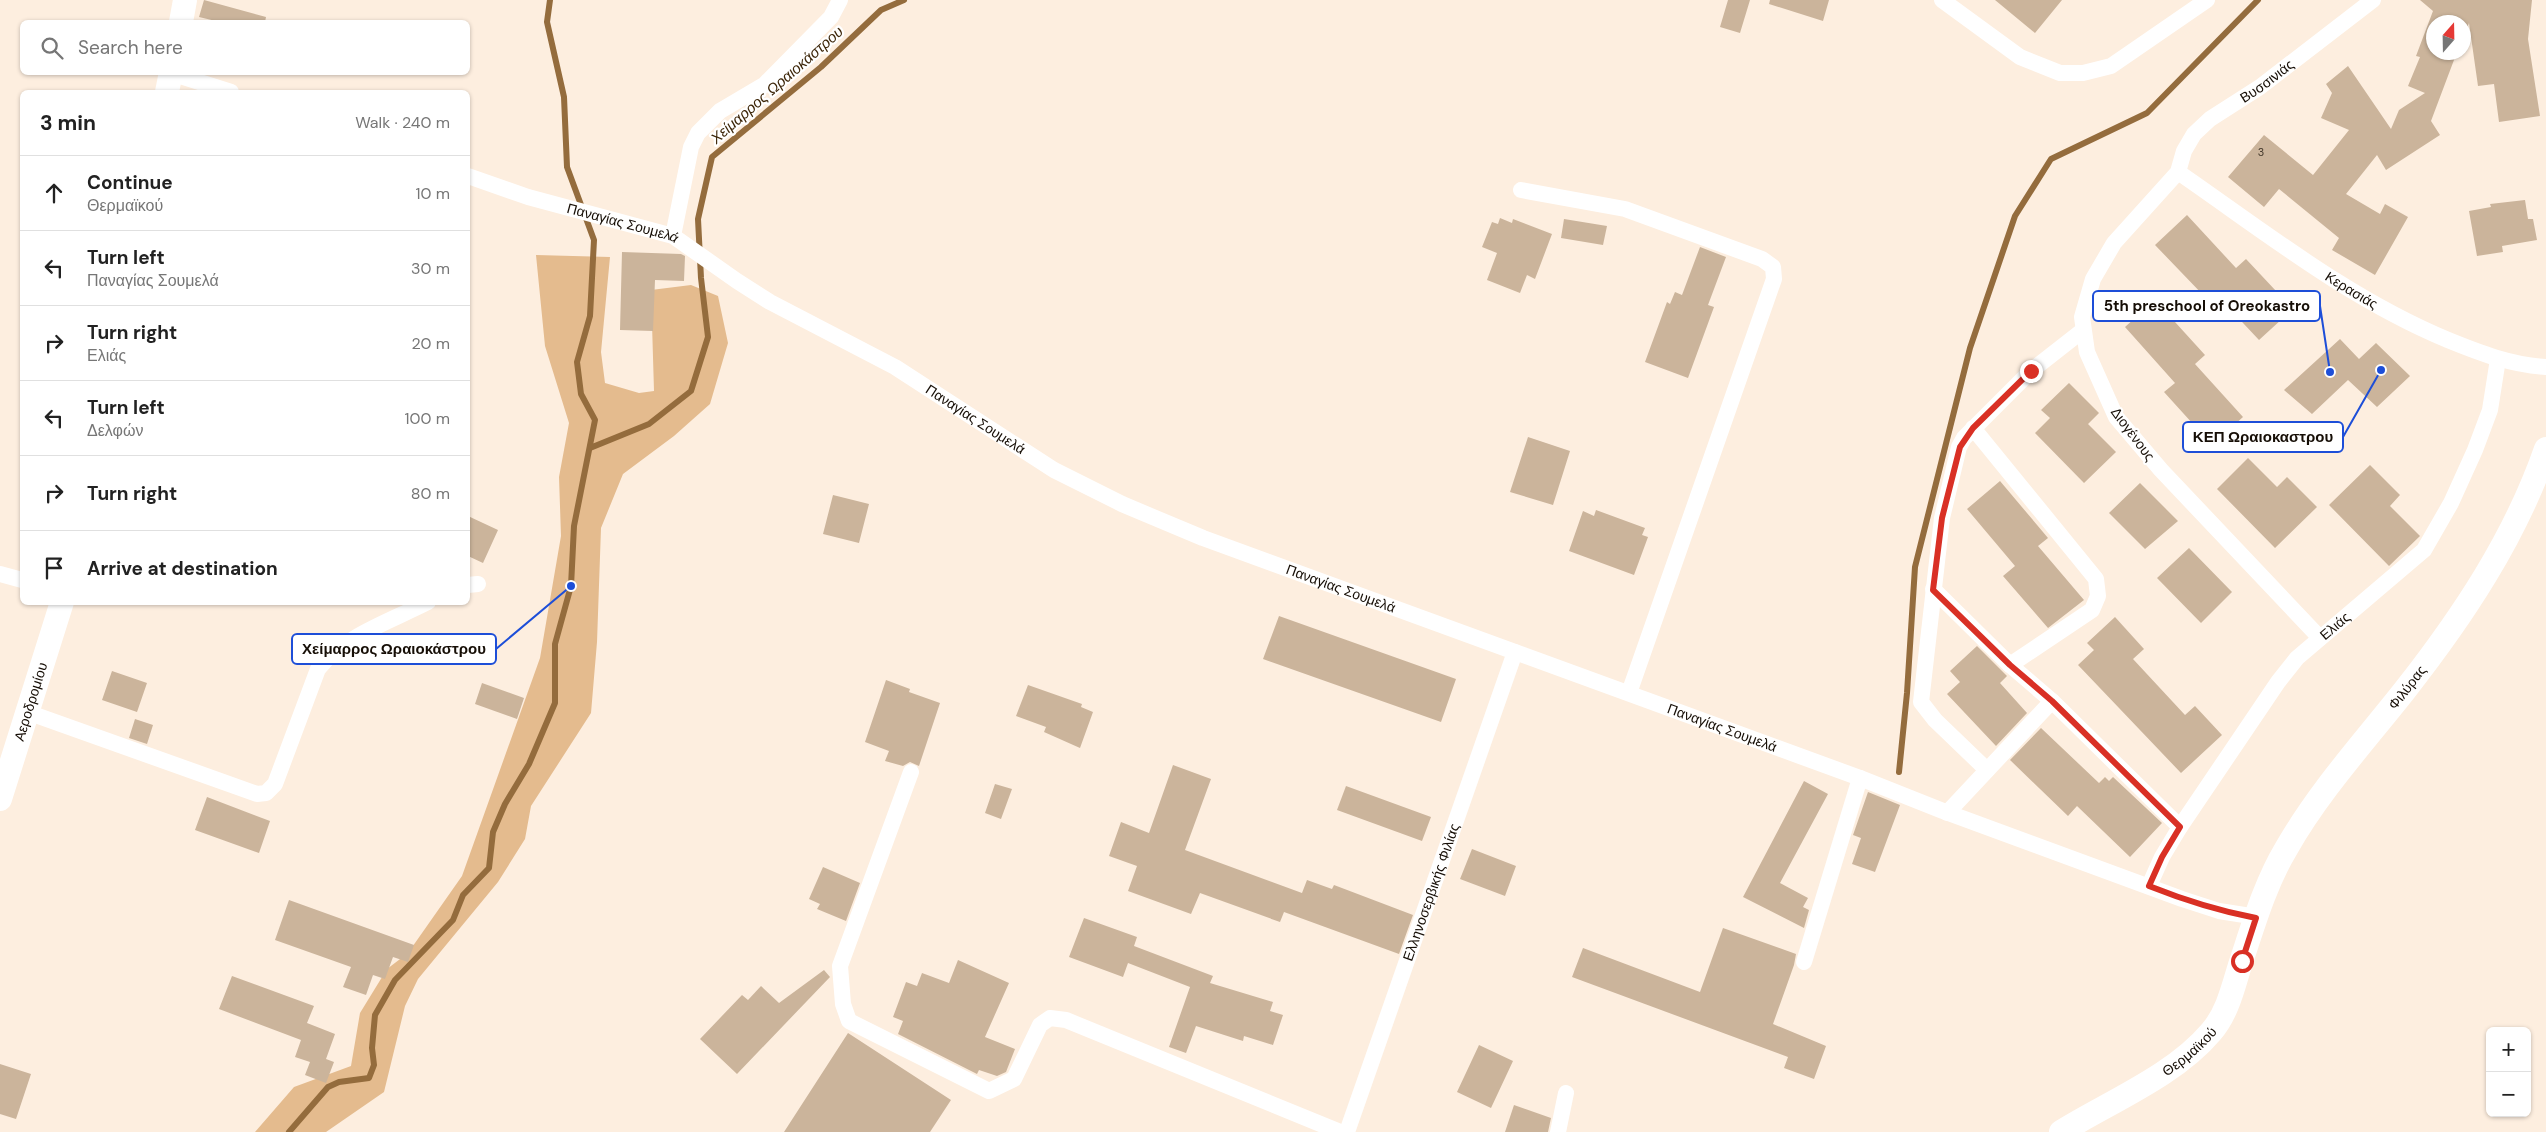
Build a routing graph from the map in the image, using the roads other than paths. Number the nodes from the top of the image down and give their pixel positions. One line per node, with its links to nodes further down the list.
1 (185, 0): 6 (street)
2 (840, 0): 14 (street)
3 (1942, 0): 4 (street)
4 (2207, 0)
5 (2373, 0): 11 (street, Βυσσινιάς)
6 (181, 20)
7 (171, 75): 9 (street)
8 (177, 75): 10 (street)
9 (168, 90)
10 (225, 90)
11 (2178, 172): 15 (street, Διογένους); 16 (street, Κερασιάς)
12 (470, 177): 14 (street, Παναγίας Σουμελά)
13 (1521, 190): 28 (street)
14 (673, 236): 26 (street, Παναγίας Σουμελά)
15 (2082, 331): 18 (street); 25 (street, Διογένους)
16 (2498, 359): 17 (street, Κερασιάς); 25 (street, Ελιάς)
17 (2546, 368)
18 (1973, 428): 22 (street); 27 (street)
19 (2546, 450): 38 (street, Φιλύρας)
20 (0, 574): 21 (street)
21 (20, 579)
22 (1933, 590): 27 (street); 31 (street)
23 (61, 605): 30 (street, Αεροδρομίου)
24 (422, 605): 30 (street)
25 (2320, 638): 36 (street, Ελιάς)
26 (1515, 652): 28 (street, Παναγίας Σουμελά); 42 (street, Ελληνοσερβικής Φιλίας)
27 (2010, 665): 29 (street)
28 (1629, 693): 33 (street, Παναγίας Σουμελά)
29 (2052, 701): 31 (street); 36 (street)
30 (26, 712): 34 (street, Αεροδρομίου)
31 (1987, 770): 35 (street)
32 (911, 772): 41 (street)
33 (1860, 778): 35 (street, Παναγίας Σουμελά); 39 (street)
34 (0, 799)
35 (1947, 813): 37 (street, Παναγίας Σουμελά)
36 (2180, 827): 37 (street, Ελιάς)
37 (2149, 886): 38 (street, Παναγίας Σουμελά)
38 (2256, 918): 44 (street, Θερμαϊκού)
39 (1804, 962)
40 (1566, 1093): 43 (street)
41 (1340, 1132)
42 (1347, 1132)
43 (1558, 1132)
44 (2061, 1132)

